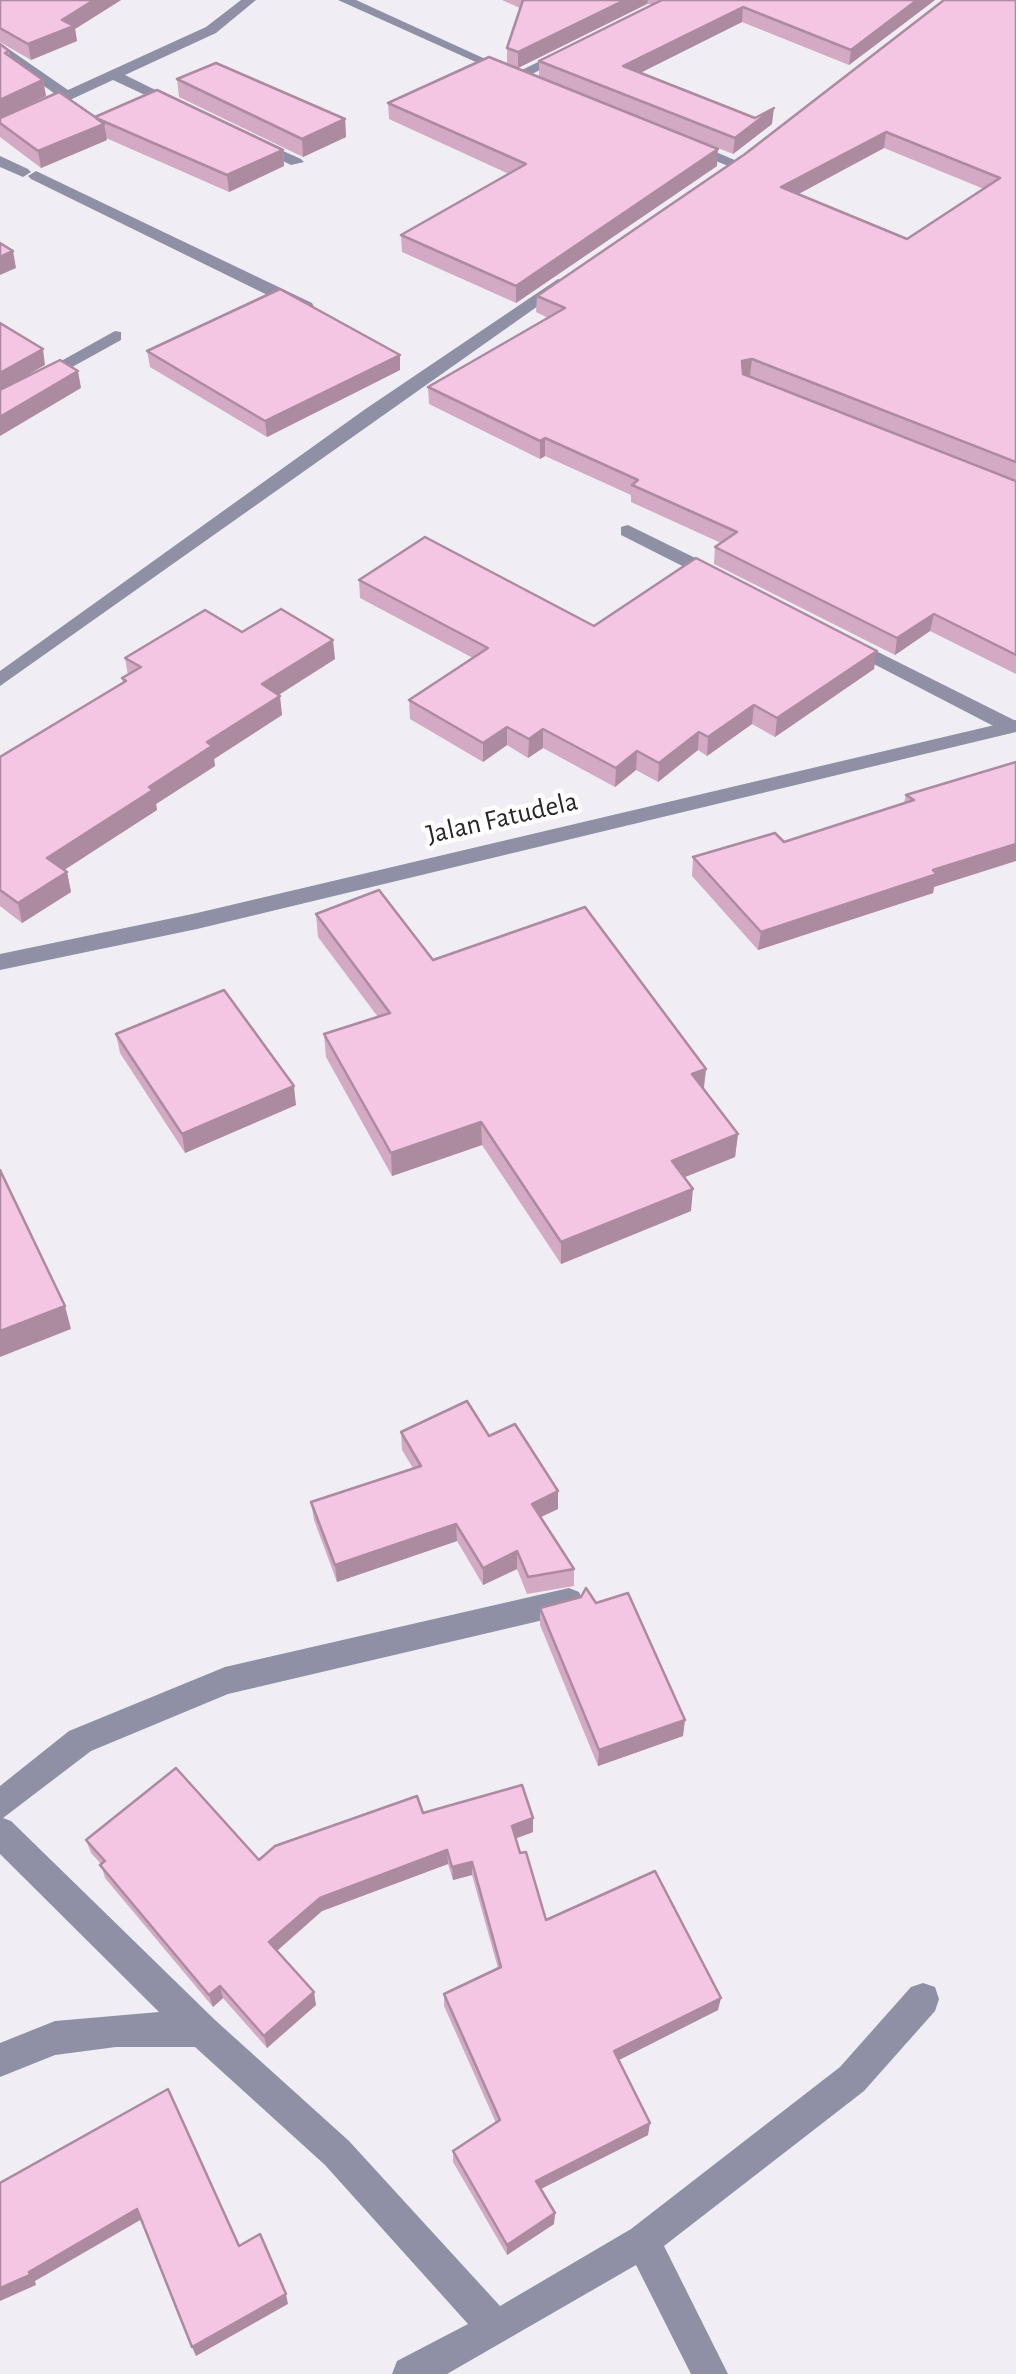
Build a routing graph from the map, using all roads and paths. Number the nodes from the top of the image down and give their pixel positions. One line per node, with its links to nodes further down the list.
1 (249, 0): 5 (street)
2 (345, 0): 6 (street)
3 (586, 44): 6 (street)
4 (0, 47): 8 (street)
5 (114, 76): 8 (street); 10 (street)
6 (518, 78): 7 (street)
7 (536, 85)
8 (67, 96): 9 (street)
9 (50, 104)
10 (197, 115)
11 (230, 131): 15 (street)
12 (664, 136): 16 (street)
13 (752, 153): 16 (street)
14 (0, 160): 19 (street)
15 (296, 162)
16 (736, 164): 17 (street)
17 (720, 176)
18 (574, 275): 22 (street)
19 (327, 318)
20 (115, 336): 23 (street)
21 (411, 365): 22 (street)
22 (428, 374): 27 (street)
23 (0, 402)
24 (628, 530): 25 (street)
25 (733, 584)
26 (838, 638): 28 (street)
27 (0, 680)
28 (1014, 727): 29 (street, Jalan Fatudela)
29 (0, 962)
30 (569, 1600): 31 (street)
31 (0, 1805)
32 (0, 1832): 34 (street)
33 (923, 1999): 36 (street)
34 (203, 2032): 35 (street); 37 (street)
35 (0, 2060)
36 (643, 2241): 37 (street); 39 (street)
37 (496, 2329): 38 (street)
38 (410, 2374)
39 (710, 2374)

